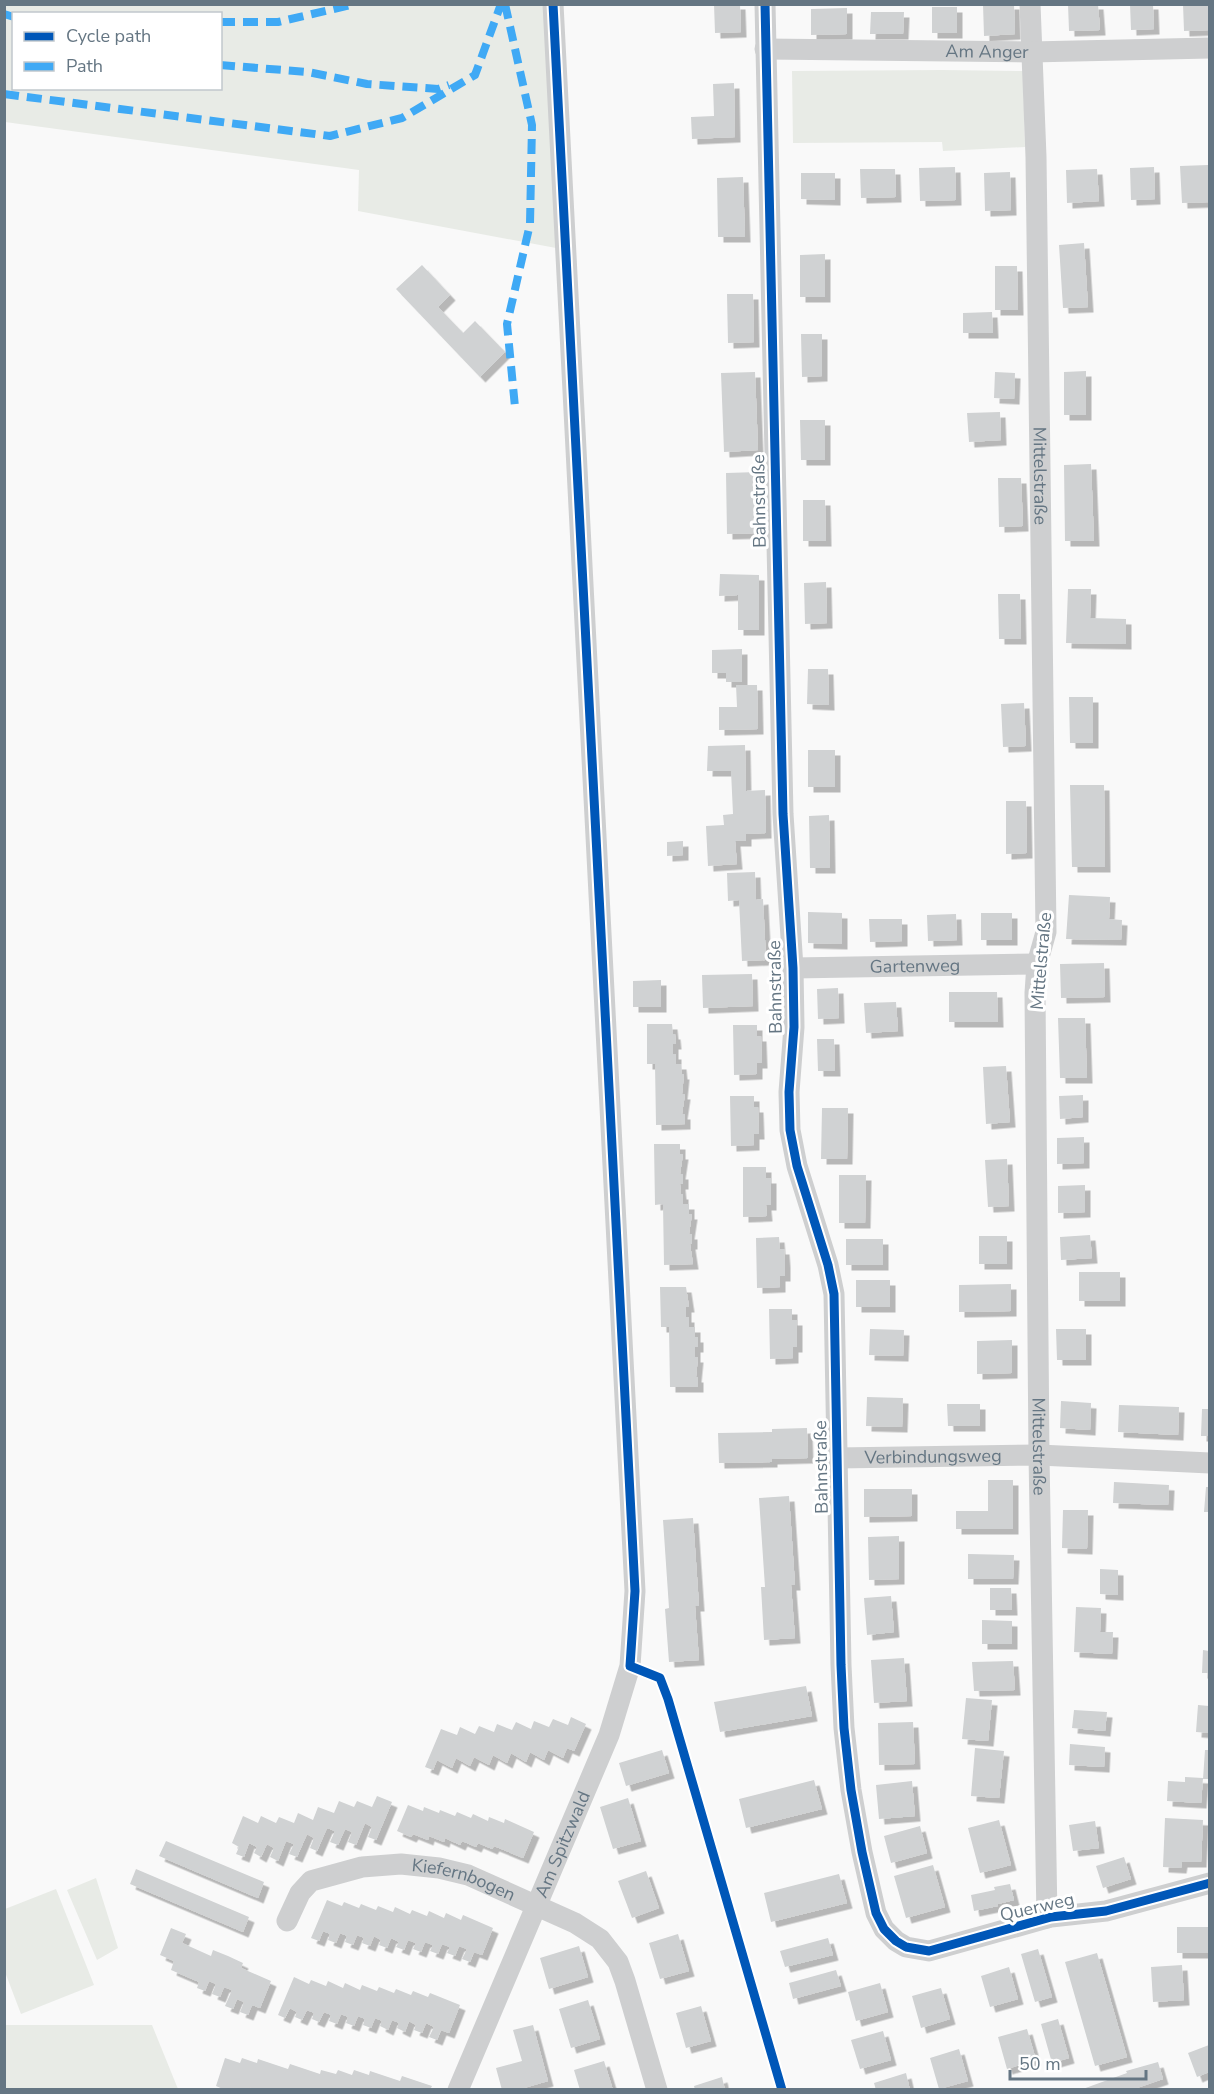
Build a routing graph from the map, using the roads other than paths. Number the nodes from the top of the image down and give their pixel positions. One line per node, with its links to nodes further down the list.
1 (553, 4): 13 (street, Am Spitzwald)
2 (765, 4): 5 (street, Bahnstraße)
3 (1030, 4): 6 (street, Mittelstraße)
4 (1209, 48): 6 (street, Am Anger)
5 (765, 49): 6 (street, Am Anger); 8 (street, Bahnstraße)
6 (1031, 52): 7 (street, Mittelstraße)
7 (1037, 964): 8 (street, Gartenweg); 9 (street, Mittelstraße)
8 (793, 968): 10 (street, Bahnstraße)
9 (1039, 1455): 10 (street, Verbindungsweg); 11 (street, Verbindungsweg); 14 (street, Mittelstraße)
10 (837, 1458): 16 (street, Bahnstraße)
11 (1209, 1463)
12 (1209, 1883): 14 (street, Querweg)
13 (536, 1905): 15 (street, Kiefernbogen); 17 (street, Am Spitzwald); 18 (street, Kiefernbogen)
14 (1047, 1918): 16 (street, Querweg)
15 (287, 1922)
16 (906, 1947)
17 (458, 2090)
18 (657, 2090)

